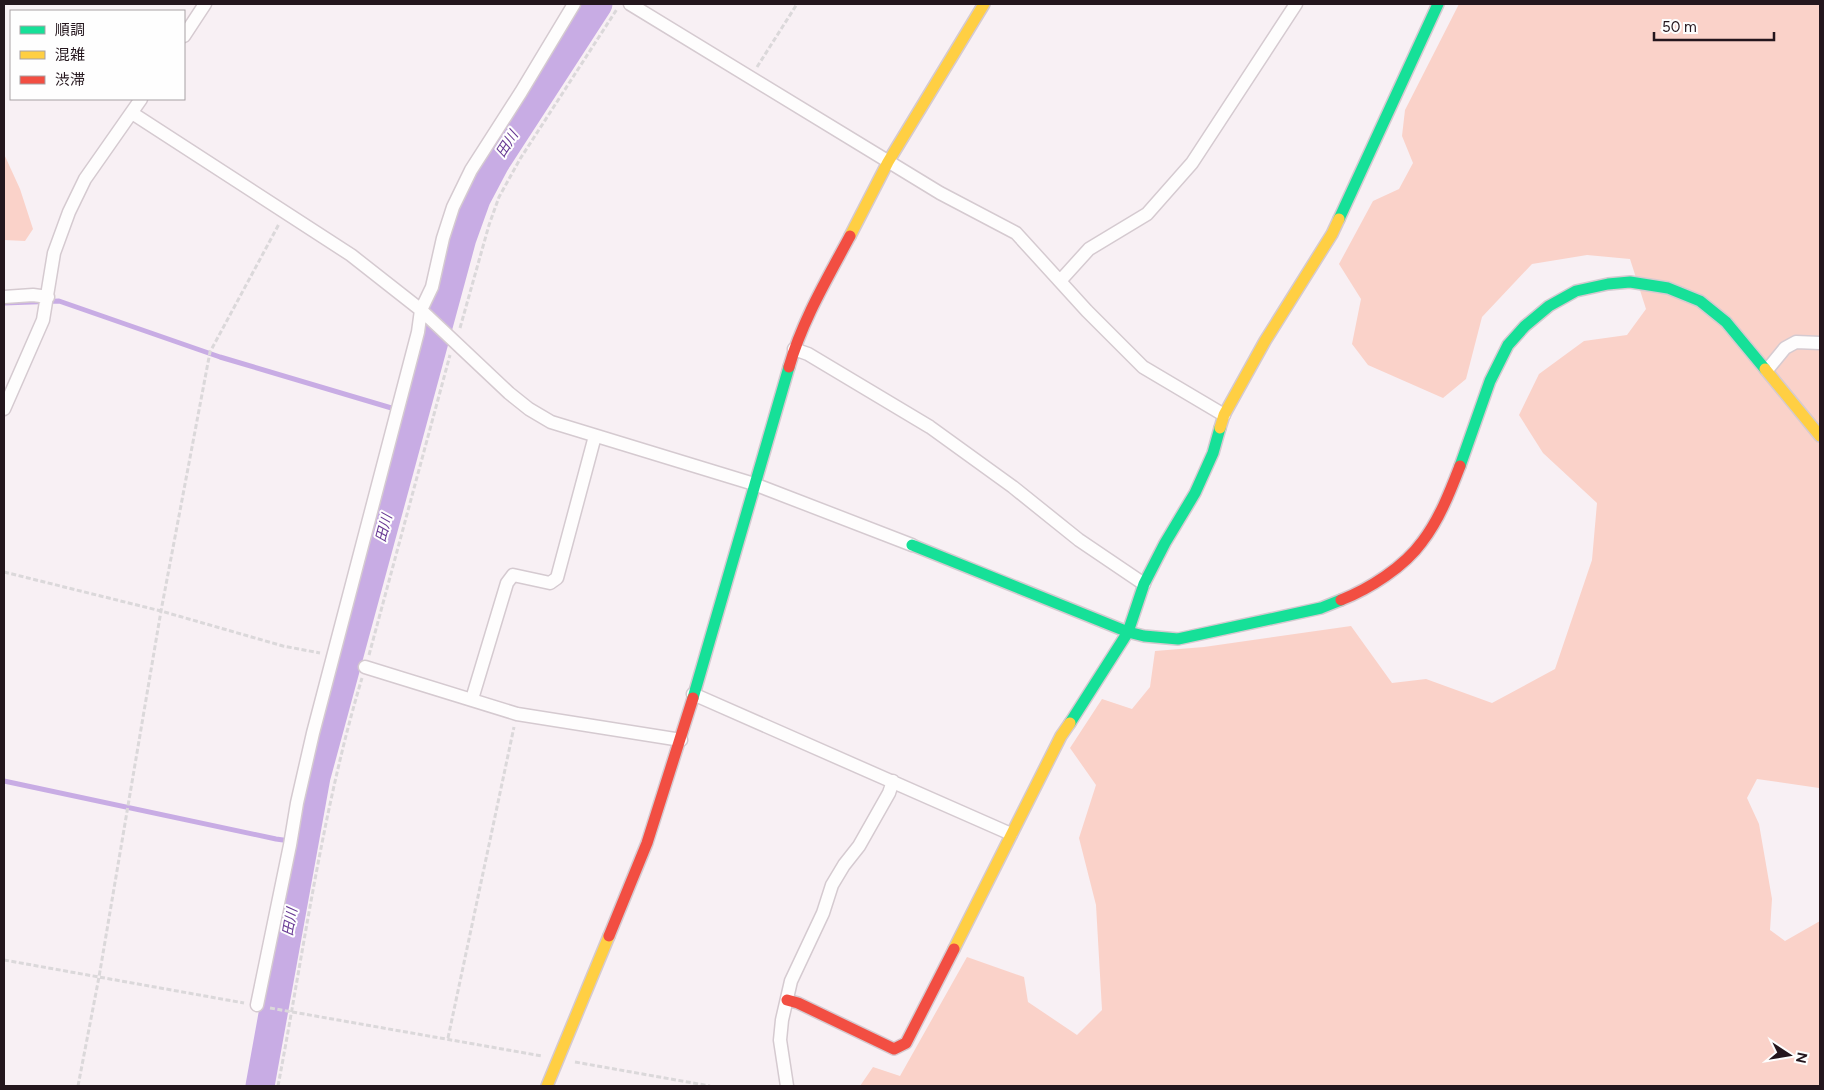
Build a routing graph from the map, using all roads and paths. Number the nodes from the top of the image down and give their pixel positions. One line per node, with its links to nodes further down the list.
1 (205, 4): 9 (street)
2 (574, 4): 18 (street)
3 (621, 4): 19 (path)
4 (630, 4): 10 (street)
5 (796, 4): 10 (path)
6 (984, 4): 13 (street)
7 (1296, 4): 15 (street)
8 (1438, 4): 24 (street)
9 (185, 34)
10 (750, 78): 13 (street)
11 (140, 100): 12 (street)
12 (132, 112): 14 (street); 16 (street)
13 (888, 162): 15 (street); 21 (street)
14 (286, 213): 18 (street); 31 (path)
15 (1060, 280): 24 (street)
16 (48, 296): 17 (street); 23 (street)
17 (4, 297)
18 (425, 314): 19 (street); 33 (street)
19 (452, 339): 25 (street); 34 (path)
20 (1820, 343): 22 (street)
21 (794, 349): 27 (street); 30 (street)
22 (1767, 370): 26 (street); 32 (street)
23 (4, 409)
24 (1224, 415): 30 (street)
25 (595, 436): 27 (street); 36 (street)
26 (1820, 436)
27 (754, 484): 28 (street); 35 (street)
28 (912, 545): 32 (street)
29 (4, 572): 31 (path)
30 (1144, 584): 32 (street)
31 (161, 611): 33 (path); 42 (path)
32 (1128, 632): 40 (street)
33 (333, 656): 44 (street)
34 (365, 668): 36 (street); 45 (path)
35 (693, 694): 38 (street); 39 (street)
36 (472, 700): 37 (street)
37 (517, 714): 38 (street); 46 (path)
38 (681, 740): 47 (street)
39 (893, 781): 40 (street); 43 (street)
40 (1011, 834): 43 (street)
41 (4, 960): 42 (path)
42 (99, 976): 44 (path); 48 (path)
43 (787, 1000): 52 (street)
44 (261, 1006): 45 (path)
45 (290, 1012): 46 (path); 49 (path)
46 (448, 1038): 47 (path)
47 (558, 1058): 50 (street); 51 (path)
48 (78, 1086)
49 (278, 1086)
50 (546, 1086)
51 (710, 1086)
52 (787, 1086)

